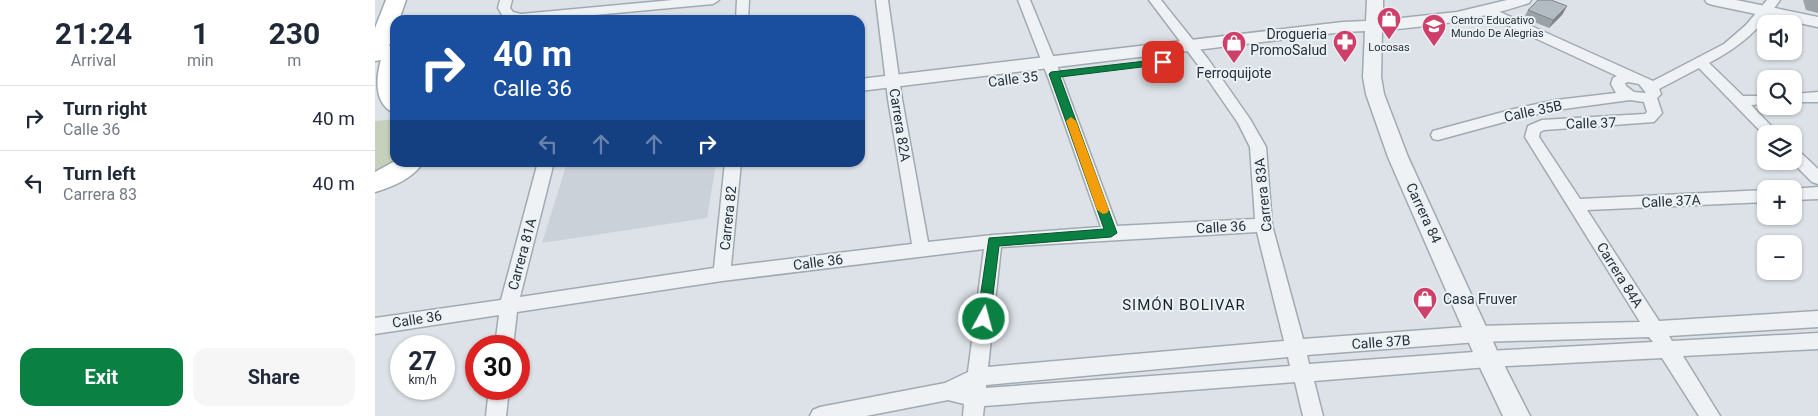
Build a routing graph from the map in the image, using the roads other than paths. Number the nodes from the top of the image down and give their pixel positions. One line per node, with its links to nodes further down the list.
1 (396, 0): 14 (main road)
2 (411, 0): 15 (main road)
3 (506, 0): 16 (street)
4 (713, 0): 17 (street)
5 (743, 0): 18 (street)
6 (882, 0): 29 (street, Carrera 82A)
7 (1024, 0): 25 (street)
8 (1155, 0): 22 (street, Carrera 83A)
9 (1375, 0): 21 (street, Carrera 84)
10 (1523, 0): 13 (street, Calle 35)
11 (1713, 0): 12 (street)
12 (1770, 6): 20 (street); 24 (street)
13 (1485, 10): 21 (street, Calle 35); 27 (street)
14 (390, 15)
15 (406, 15)
16 (508, 15)
17 (595, 15)
18 (742, 15)
19 (390, 16): 23 (main road)
20 (1818, 22)
21 (1373, 26): 22 (street, Calle 35); 62 (street, Carrera 84)
22 (1194, 51): 25 (street, Calle 35); 53 (street, Carrera 83A)
23 (375, 55)
24 (1701, 62): 30 (street); 36 (street)
25 (1052, 68): 29 (street, Calle 35); 54 (street)
26 (390, 70): 37 (main road)
27 (1630, 77): 30 (street); 32 (street)
28 (865, 85): 29 (street, Calle 35)
29 (893, 87): 31 (street, Calle 35); 56 (street, Carrera 82A)
30 (1651, 92): 32 (street, Calle 35B); 41 (street, Calle 37)
31 (865, 95)
32 (1630, 96): 42 (street, Calle 35B)
33 (1818, 97): 34 (street)
34 (1802, 98)
35 (1757, 100): 36 (street)
36 (1739, 101): 40 (street)
37 (390, 102)
38 (390, 109): 39 (main road)
39 (375, 112)
40 (1763, 125)
41 (1531, 133): 52 (street, Carrera 84A)
42 (1438, 135)
43 (1802, 163): 47 (street)
44 (404, 167): 48 (main road)
45 (545, 167): 58 (street, Carrera 81A)
46 (733, 167): 57 (street, Carrera 82)
47 (1818, 178)
48 (375, 184)
49 (1818, 192): 50 (street)
50 (1802, 193)
51 (1757, 196): 52 (street, Calle 37A)
52 (1575, 205): 61 (street, Carrera 84A)
53 (1264, 226): 54 (street, Calle 36); 65 (street, Carrera 83A)
54 (1111, 233): 55 (street, Calle 36)
55 (993, 242): 56 (street, Calle 36); 69 (street)
56 (921, 250): 57 (street, Calle 36)
57 (722, 274): 58 (street, Calle 36)
58 (509, 304): 60 (street, Calle 36); 63 (street, Carrera 81A)
59 (1818, 319): 61 (street, Calle 37B)
60 (375, 326)
61 (1654, 329): 62 (street, Calle 37B); 66 (street, Carrera 84A)
62 (1478, 334): 65 (street, Calle 37B); 67 (street, Carrera 84)
63 (505, 335)
64 (1818, 341): 66 (street, Calle 37B)
65 (1295, 348): 68 (street, Carrera 83A); 69 (street, Calle 37B)
66 (1669, 350): 67 (street, Calle 37B); 77 (street, Carrera 84A)
67 (1488, 359): 68 (street, Calle 37B); 76 (street, Carrera 84)
68 (1303, 375): 72 (street, Calle 37B); 75 (street, Carrera 83A)
69 (977, 377): 70 (street, Calle 37B); 72 (street)
70 (948, 391): 72 (street, Calle 37B); 74 (street, Calle 37B)
71 (498, 400): 73 (street)
72 (973, 407)
73 (496, 416)
74 (820, 416)
75 (1313, 416)
76 (1517, 416)
77 (1710, 416)

